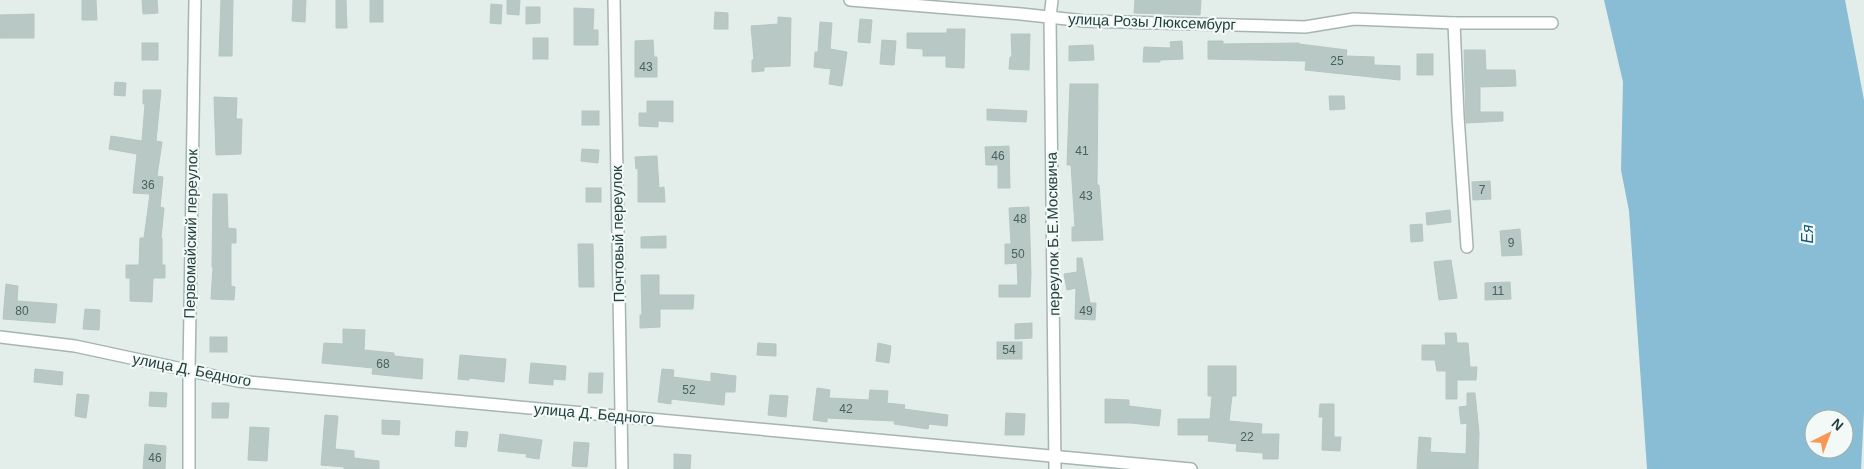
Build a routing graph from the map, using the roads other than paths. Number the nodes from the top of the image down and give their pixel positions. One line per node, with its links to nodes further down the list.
1 (195, 0): 10 (street, Первомайский переулок)
2 (614, 0): 11 (street, Почтовый переулок)
3 (850, 0): 5 (street, улица Розы Люксембург)
4 (1052, 0): 5 (street, переулок Б.Е.Москвича)
5 (1050, 17): 6 (street, улица Розы Люксембург); 12 (street, переулок Б.Е.Москвича)
6 (1454, 23): 7 (street, улица Розы Люксембург); 8 (street)
7 (1552, 23)
8 (1467, 248)
9 (0, 337): 10 (street, улица Д. Бедного)
10 (189, 371): 11 (street, улица Д. Бедного); 13 (street, Первомайский переулок)
11 (622, 417): 12 (street, улица Д. Бедного); 14 (street, Почтовый переулок)
12 (1055, 457): 15 (street, переулок Б.Е.Москвича); 16 (street, улица Д. Бедного)
13 (189, 469)
14 (622, 469)
15 (1055, 469)
16 (1191, 469)

